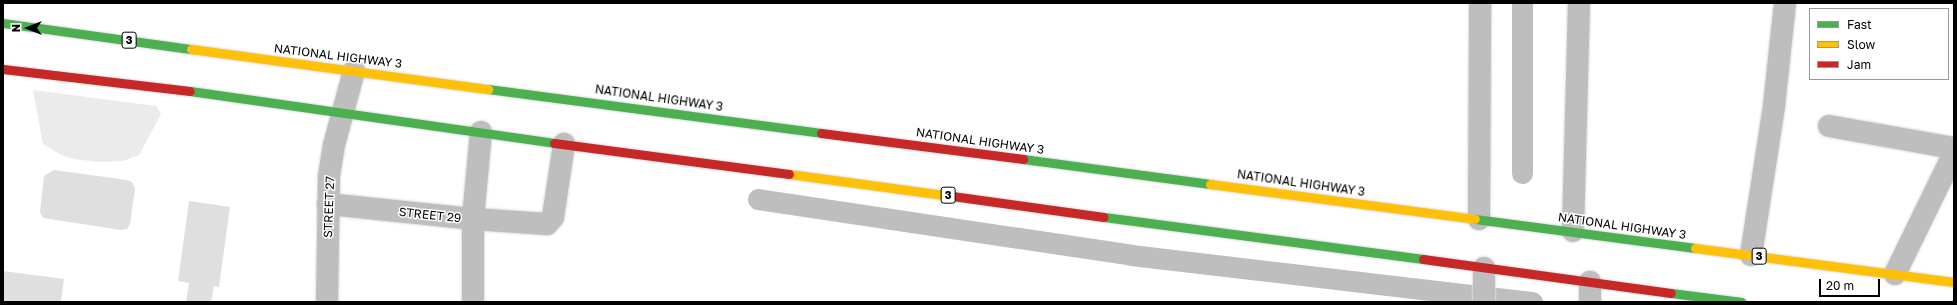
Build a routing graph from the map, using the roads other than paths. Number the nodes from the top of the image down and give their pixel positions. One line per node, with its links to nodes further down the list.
1 (1480, 3): 15 (street)
2 (1579, 3): 16 (street)
3 (1786, 3): 17 (street)
4 (3, 23): 6 (highway, NATIONAL HIGHWAY 3 / 3)
5 (3, 69): 7 (highway, 3)
6 (354, 71): 7 (street, STREET 27); 15 (highway, NATIONAL HIGHWAY 3 / 3)
7 (344, 113): 9 (highway, 3); 13 (street, STREET 27)
8 (1829, 126): 11 (street)
9 (481, 132): 10 (highway, 3); 14 (street)
10 (564, 144): 14 (street); 18 (highway, 3)
11 (1954, 148)
12 (1954, 153): 19 (street)
13 (328, 204): 14 (street, STREET 29); 22 (street, STREET 27)
14 (473, 219): 23 (street, STREET 29)
15 (1488, 220): 16 (highway, NATIONAL HIGHWAY 3 / 3)
16 (1569, 231): 17 (highway, NATIONAL HIGHWAY 3 / 3)
17 (1751, 255): 19 (highway, NATIONAL HIGHWAY 3 / 3)
18 (1489, 268): 21 (highway, 3); 24 (street)
19 (1895, 274): 20 (highway, NATIONAL HIGHWAY 3 / 3)
20 (1954, 282)
21 (1590, 292): 25 (highway, 3)
22 (328, 302)
23 (473, 302)
24 (1484, 302)
25 (1741, 302)

